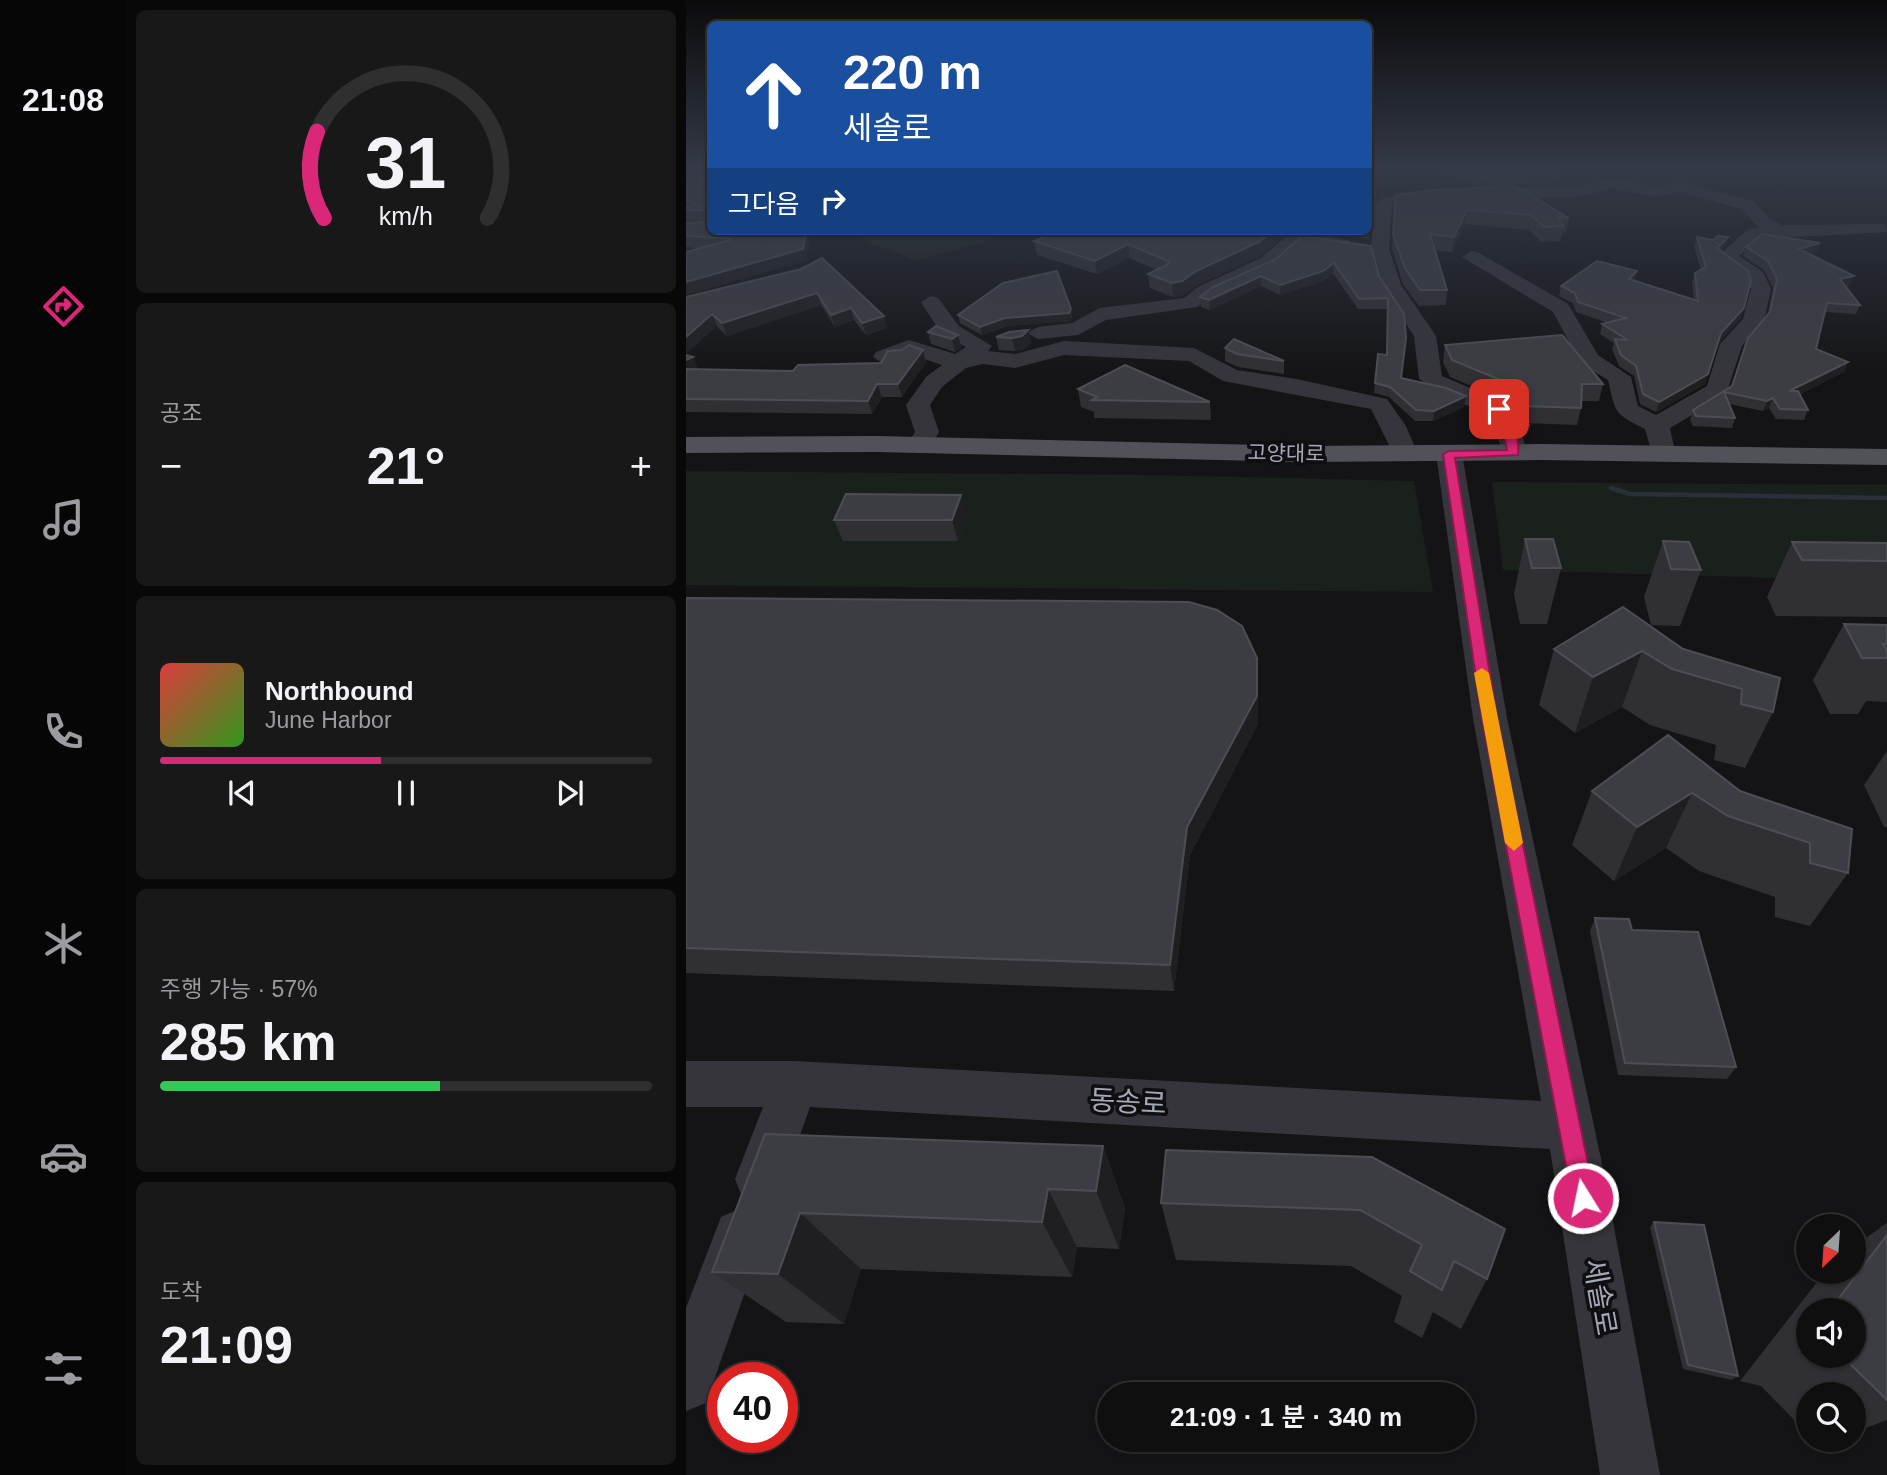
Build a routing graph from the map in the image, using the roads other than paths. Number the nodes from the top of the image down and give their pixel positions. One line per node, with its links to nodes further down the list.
1 (1295, 239): 8 (street)
2 (1310, 239): 5 (street)
3 (1381, 239): 5 (street)
4 (1748, 239): 11 (street)
5 (1380, 249): 14 (street)
6 (1472, 257): 11 (street)
7 (931, 302): 8 (street)
8 (981, 346): 10 (street)
9 (884, 357): 10 (street)
10 (959, 363): 13 (street); 15 (street)
11 (1657, 425): 17 (street)
12 (686, 445): 13 (main road, 고양대로)
13 (920, 445): 15 (main road, 고양대로)
14 (1514, 453): 16 (main road, 고양대로); 17 (main road, 고양대로)
15 (1405, 454): 16 (main road, 고양대로)
16 (1449, 454): 21 (street, 세솔로)
17 (1663, 456): 18 (main road, 고양대로)
18 (1887, 457)
19 (686, 1084): 20 (street, 동송로)
20 (795, 1084): 21 (street, 동송로); 22 (street)
21 (1569, 1126): 23 (street, 세솔로)
22 (686, 1383)
23 (1630, 1475)

